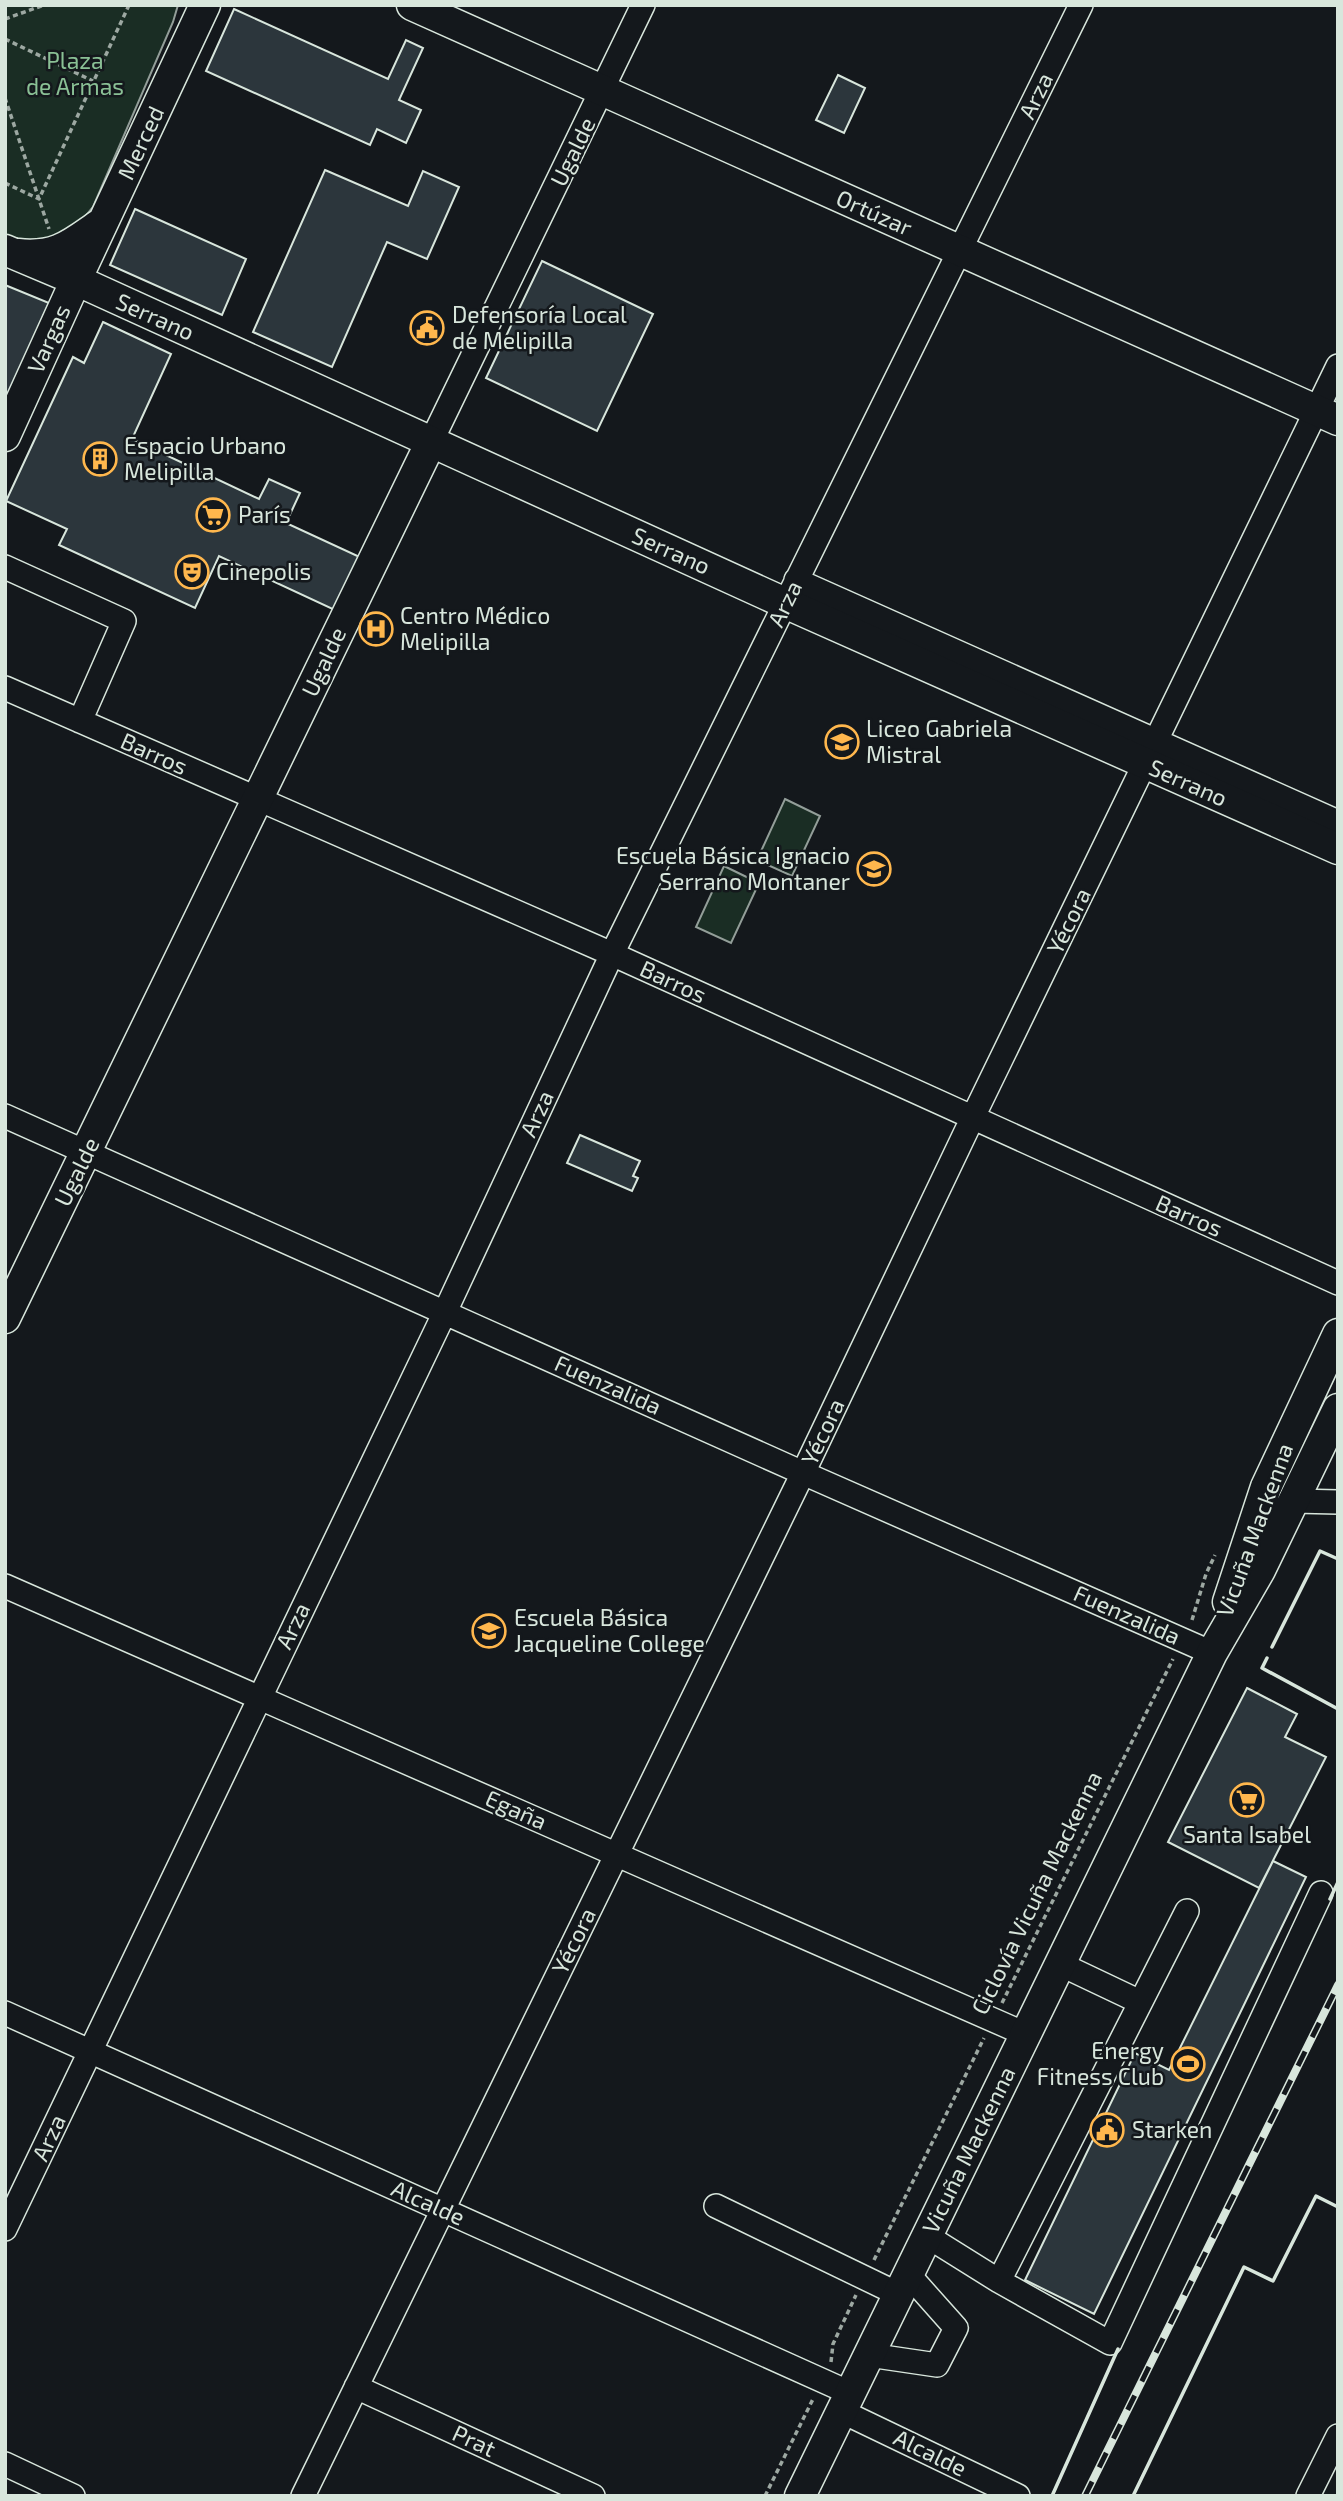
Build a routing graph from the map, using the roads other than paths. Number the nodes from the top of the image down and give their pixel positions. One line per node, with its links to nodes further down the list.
1 (412, 5): 5 (main road, Ortúzar)
2 (643, 5): 5 (street, Ugalde)
3 (1081, 5): 8 (street, Arza)
4 (202, 9): 6 (main road, Merced)
5 (603, 91): 8 (main road, Ortúzar); 13 (street, Ugalde)
6 (104, 221): 7 (main road); 9 (main road, Merced)
7 (7, 251): 9 (main road, Serrano)
8 (958, 251): 11 (main road, Ortúzar); 15 (street, Arza)
9 (76, 280): 12 (main road, Vargas); 13 (main road, Serrano)
10 (1338, 366): 11 (street, Yécora)
11 (1327, 415): 18 (street, Yécora)
12 (5, 436)
13 (431, 442): 15 (main road, Serrano); 19 (main road, Ugalde)
14 (5, 568): 17 (street)
15 (791, 592): 18 (main road, Serrano); 22 (street, Arza)
16 (5, 688): 17 (street, Barros)
17 (80, 721): 19 (street, Barros)
18 (1151, 752): 20 (street, Serrano); 21 (main road, Serrano); 24 (street, Yécora)
19 (258, 800): 22 (street, Barros); 25 (main road, Ugalde)
20 (1338, 822)
21 (1338, 849)
22 (612, 954): 24 (street, Barros); 28 (street, Arza)
23 (5, 1116): 25 (street, Fuenzalida)
24 (972, 1119): 27 (street, Barros); 32 (street, Yécora)
25 (87, 1153): 26 (main road, Ugalde); 28 (street, Fuenzalida)
26 (15, 1280): 29 (main road, Ugalde)
27 (1338, 1283)
28 (445, 1312): 32 (street, Fuenzalida); 37 (street, Arza)
29 (5, 1318)
30 (1338, 1334): 36 (main road, Vicuña Mackenna)
31 (1338, 1409): 33 (main road, Vicuña Mackenna)
32 (803, 1474): 36 (street, Fuenzalida); 38 (street, Yécora)
33 (1294, 1501): 34 (street); 36 (main road, Vicuña Mackenna)
34 (1338, 1502)
35 (5, 1586): 37 (street, Egaña)
36 (1212, 1653): 41 (main road, Vicuña Mackenna)
37 (260, 1696): 38 (street, Egaña); 45 (street, Arza)
38 (616, 1854): 44 (street, Egaña); 47 (street, Yécora)
39 (1321, 1894): 50 (street)
40 (1186, 1911): 42 (street)
41 (1060, 1964): 42 (street); 44 (main road, Vicuña Mackenna)
42 (1140, 2002): 50 (street)
43 (5, 2013): 45 (street, Alcalde)
44 (1026, 2034): 49 (main road, Vicuña Mackenna)
45 (90, 2051): 47 (street, Alcalde); 48 (street, Arza)
46 (716, 2206): 51 (street)
47 (443, 2210): 53 (street, Yécora); 54 (street, Alcalde)
48 (5, 2229)
49 (927, 2236): 50 (street); 51 (main road, Vicuña Mackenna)
50 (999, 2281)
51 (903, 2284): 52 (main road, Vicuña Mackenna); 52 (street)
52 (869, 2355): 54 (main road, Vicuña Mackenna)
53 (356, 2387): 58 (street, Yécora); 59 (street, Prat)
54 (842, 2409): 60 (main road, Vicuña Mackenna); 61 (street, Alcalde); 62 (street, Alcalde)
55 (1338, 2436): 63 (street)
56 (5, 2464): 57 (street)
57 (73, 2496)
58 (303, 2496)
59 (593, 2496)
60 (800, 2496)
61 (981, 2496)
62 (1018, 2496)
63 (1308, 2496)

